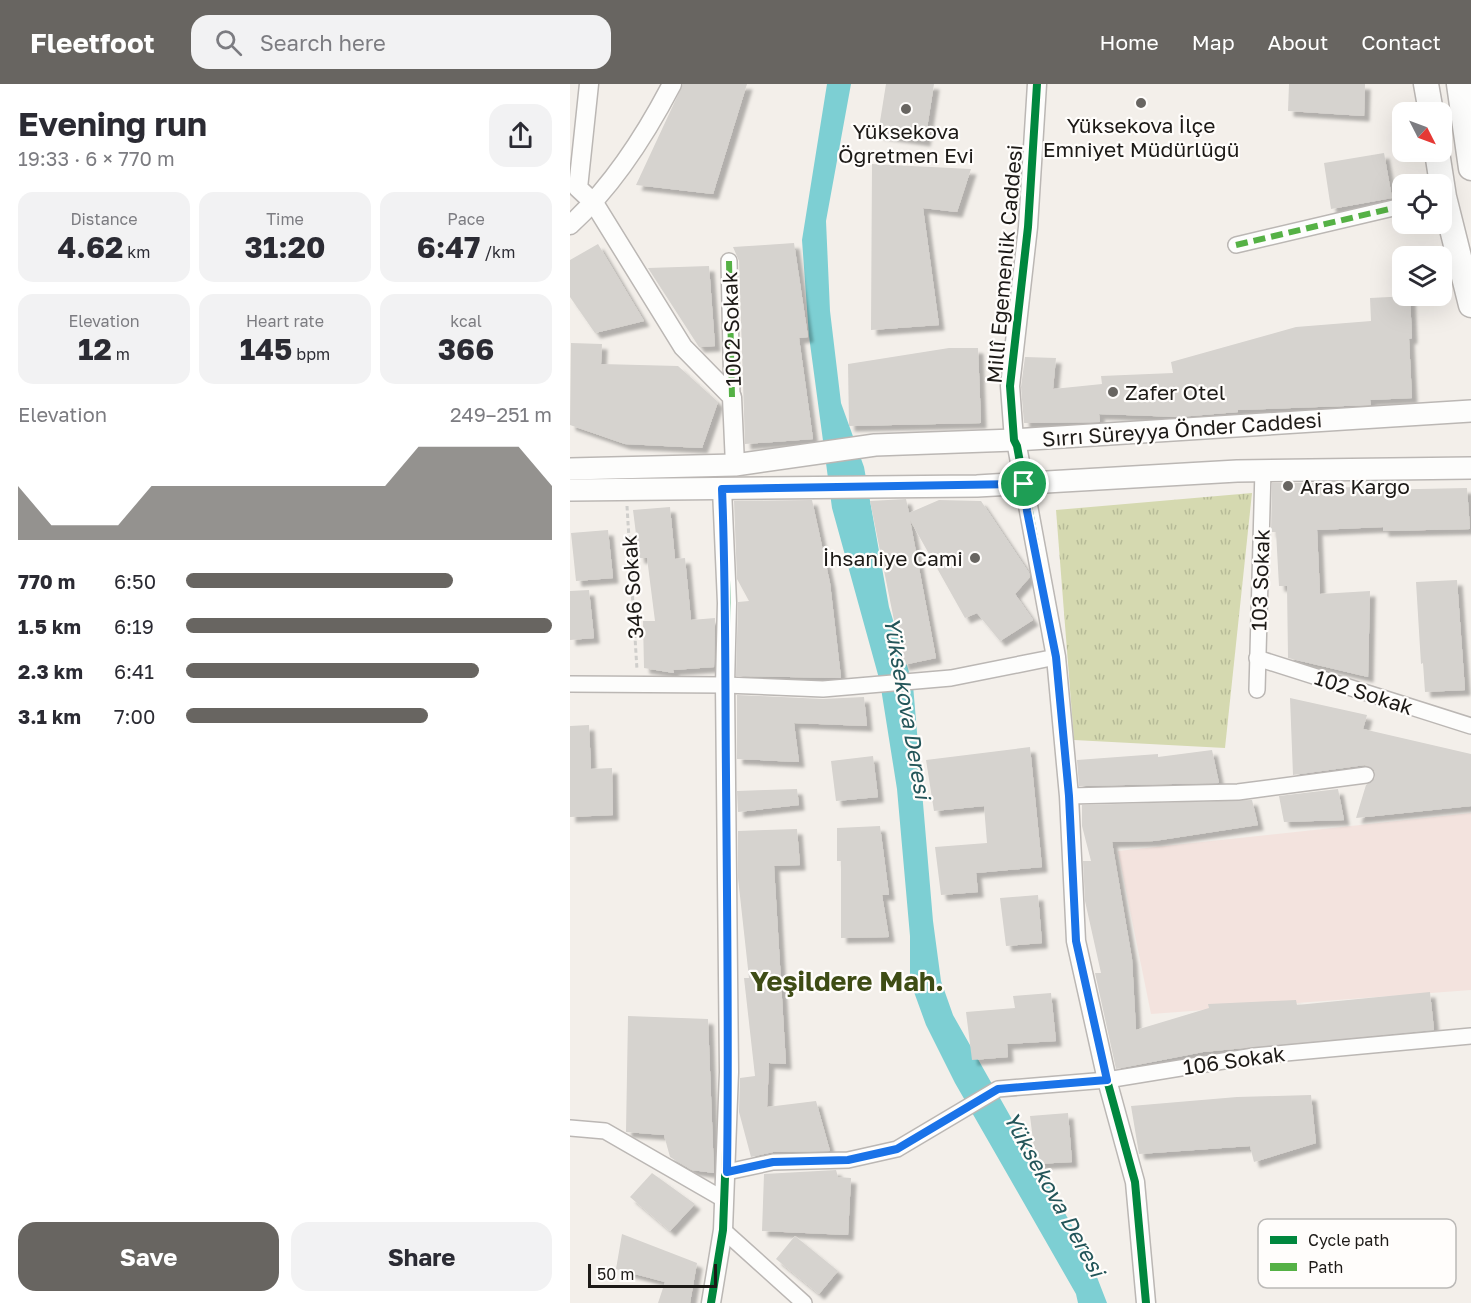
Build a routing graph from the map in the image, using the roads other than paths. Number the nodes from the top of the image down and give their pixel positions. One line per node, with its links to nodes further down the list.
1 (589, 84): 8 (street)
2 (672, 84): 9 (street)
3 (1037, 84): 18 (street, Millî Egemenlik Caddesi)
4 (1426, 84): 6 (highway)
5 (1459, 84): 7 (highway)
6 (1429, 102)
7 (1470, 156)
8 (573, 189): 9 (street)
9 (594, 203): 11 (street); 16 (street)
10 (1392, 208): 13 (street)
11 (570, 225)
12 (1452, 232): 15 (highway)
13 (1236, 245)
14 (729, 261): 16 (street, 1002 Sokak)
15 (1471, 305)
16 (732, 397): 19 (street)
17 (1471, 411): 18 (main road, Sırrı Süreyya Önder Caddesi)
18 (1015, 443): 19 (main road, Sırrı Süreyya Önder Caddesi); 23 (street, Millî Egemenlik Caddesi)
19 (735, 465): 21 (main road, Sırrı Süreyya Önder Caddesi)
20 (1471, 468): 22 (main road, Sırrı Süreyya Önder Caddesi)
21 (570, 469)
22 (1263, 470): 23 (main road, Sırrı Süreyya Önder Caddesi); 27 (street, 103 Sokak)
23 (1024, 484): 24 (main road, Sırrı Süreyya Önder Caddesi); 26 (street, Millî Egemenlik Caddesi)
24 (722, 489): 25 (main road, Sırrı Süreyya Önder Caddesi); 29 (street)
25 (570, 490)
26 (1056, 657): 29 (street); 33 (street, Millî Egemenlik Caddesi)
27 (1257, 658): 30 (street, 103 Sokak); 31 (street, 102 Sokak)
28 (570, 684): 29 (street)
29 (725, 685): 37 (street)
30 (1257, 690)
31 (1471, 726)
32 (1366, 775): 33 (street)
33 (1069, 796): 35 (street, Millî Egemenlik Caddesi)
34 (1471, 1036): 35 (street, 106 Sokak)
35 (1107, 1080): 37 (street, 106 Sokak); 42 (street, Millî Egemenlik Caddesi)
36 (570, 1128): 38 (street)
37 (727, 1172): 38 (street)
38 (723, 1198): 39 (street)
39 (723, 1230): 40 (street); 41 (street)
40 (711, 1303)
41 (804, 1303)
42 (1146, 1303)

